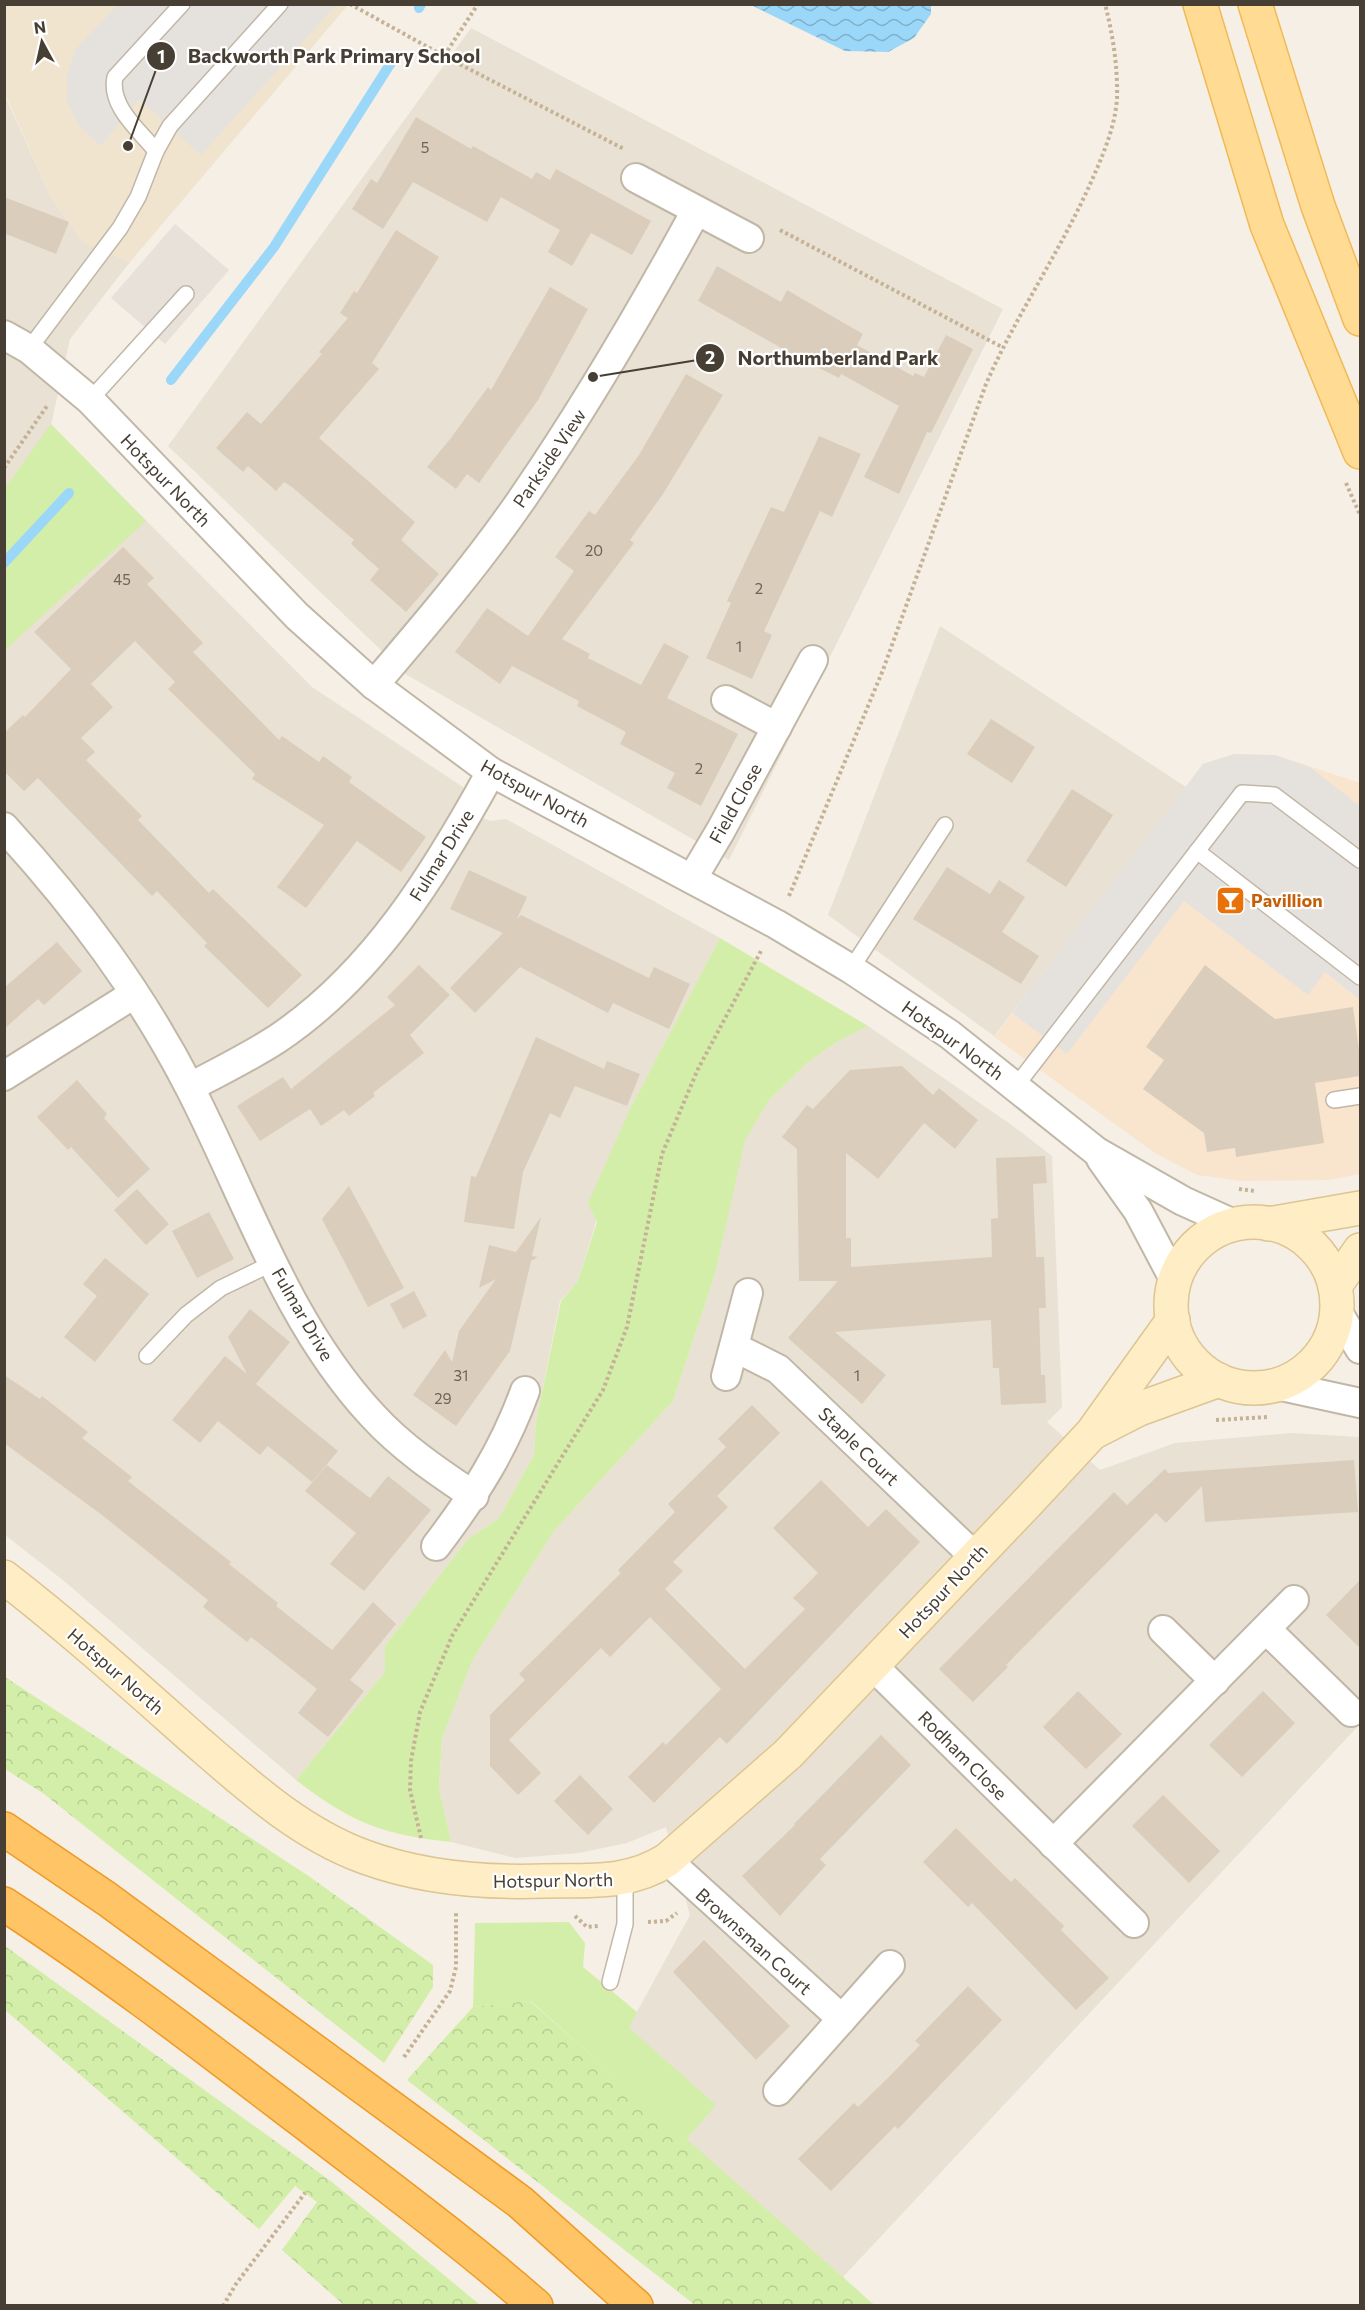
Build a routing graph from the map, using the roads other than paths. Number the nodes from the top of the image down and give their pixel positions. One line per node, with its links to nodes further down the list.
1 (182, 4): 5 (lane)
2 (280, 4): 5 (lane)
3 (1200, 4): 14 (main road)
4 (1255, 4): 10 (main road)
5 (156, 151): 12 (lane)
6 (636, 178): 7 (street)
7 (696, 211): 8 (street); 16 (street, Parkside View)
8 (749, 238)
9 (186, 294): 13 (lane)
10 (1360, 319)
11 (4, 335): 12 (street, Hotspur North)
12 (29, 350): 13 (street, Hotspur North)
13 (90, 400): 16 (street, Hotspur North)
14 (1360, 452)
15 (813, 660): 18 (street, Field Close)
16 (374, 685): 19 (street, Hotspur North)
17 (726, 700): 18 (street)
18 (777, 727): 24 (street, Field Close)
19 (491, 772): 24 (street, Hotspur North); 30 (street, Fulmar Drive)
20 (945, 825): 25 (lane)
21 (4, 827): 27 (street, Fulmar Drive)
22 (1197, 851): 23 (lane); 26 (lane); 29 (lane)
23 (1360, 860)
24 (692, 879): 25 (street, Hotspur North)
25 (851, 969): 29 (street, Hotspur North)
26 (1360, 977)
27 (134, 994): 28 (street); 30 (street, Fulmar Drive)
28 (4, 1077)
29 (1016, 1086): 33 (street, Hotspur North)
30 (190, 1087): 38 (street, Fulmar Drive)
31 (1360, 1096): 32 (lane)
32 (1334, 1100)
33 (1097, 1152): 36 (street, Hotspur North); 39 (street, Hotspur North)
34 (1360, 1208): 35 (street)
35 (1268, 1224): 36 (street); 41 (street)
36 (1236, 1225): 39 (street)
37 (1360, 1250): 41 (street)
38 (273, 1263): 45 (lane); 52 (street, Fulmar Drive)
39 (1175, 1281): 42 (street)
40 (748, 1293): 43 (street)
41 (1336, 1298): 44 (street); 49 (street)
42 (1173, 1320): 47 (street); 51 (street)
43 (734, 1347): 46 (street); 54 (street, Staple Court)
44 (1360, 1349)
45 (147, 1356)
46 (726, 1376)
47 (1219, 1380): 49 (street); 51 (street)
48 (525, 1391): 52 (street)
49 (1279, 1401): 50 (street)
50 (1360, 1403)
51 (1092, 1433): 54 (street, Hotspur North)
52 (474, 1496): 53 (street)
53 (436, 1546)
54 (975, 1557): 59 (street, Hotspur North)
55 (4, 1577): 65 (street, Hotspur North)
56 (1294, 1600): 57 (street)
57 (1266, 1629): 60 (street); 61 (street)
58 (1164, 1630): 60 (street)
59 (873, 1665): 63 (street, Rodham Close); 64 (street, Hotspur North)
60 (1215, 1681): 63 (street)
61 (1351, 1712)
62 (4, 1829): 73 (highway)
63 (1053, 1844): 67 (street, Rodham Close)
64 (666, 1860): 65 (street, Hotspur North); 70 (street, Brownsman Court)
65 (625, 1878): 69 (lane)
66 (4, 1904): 72 (highway)
67 (1134, 1923)
68 (890, 1965): 70 (street)
69 (610, 1982)
70 (842, 2019): 71 (street)
71 (777, 2091)
72 (536, 2306)
73 (636, 2306)

